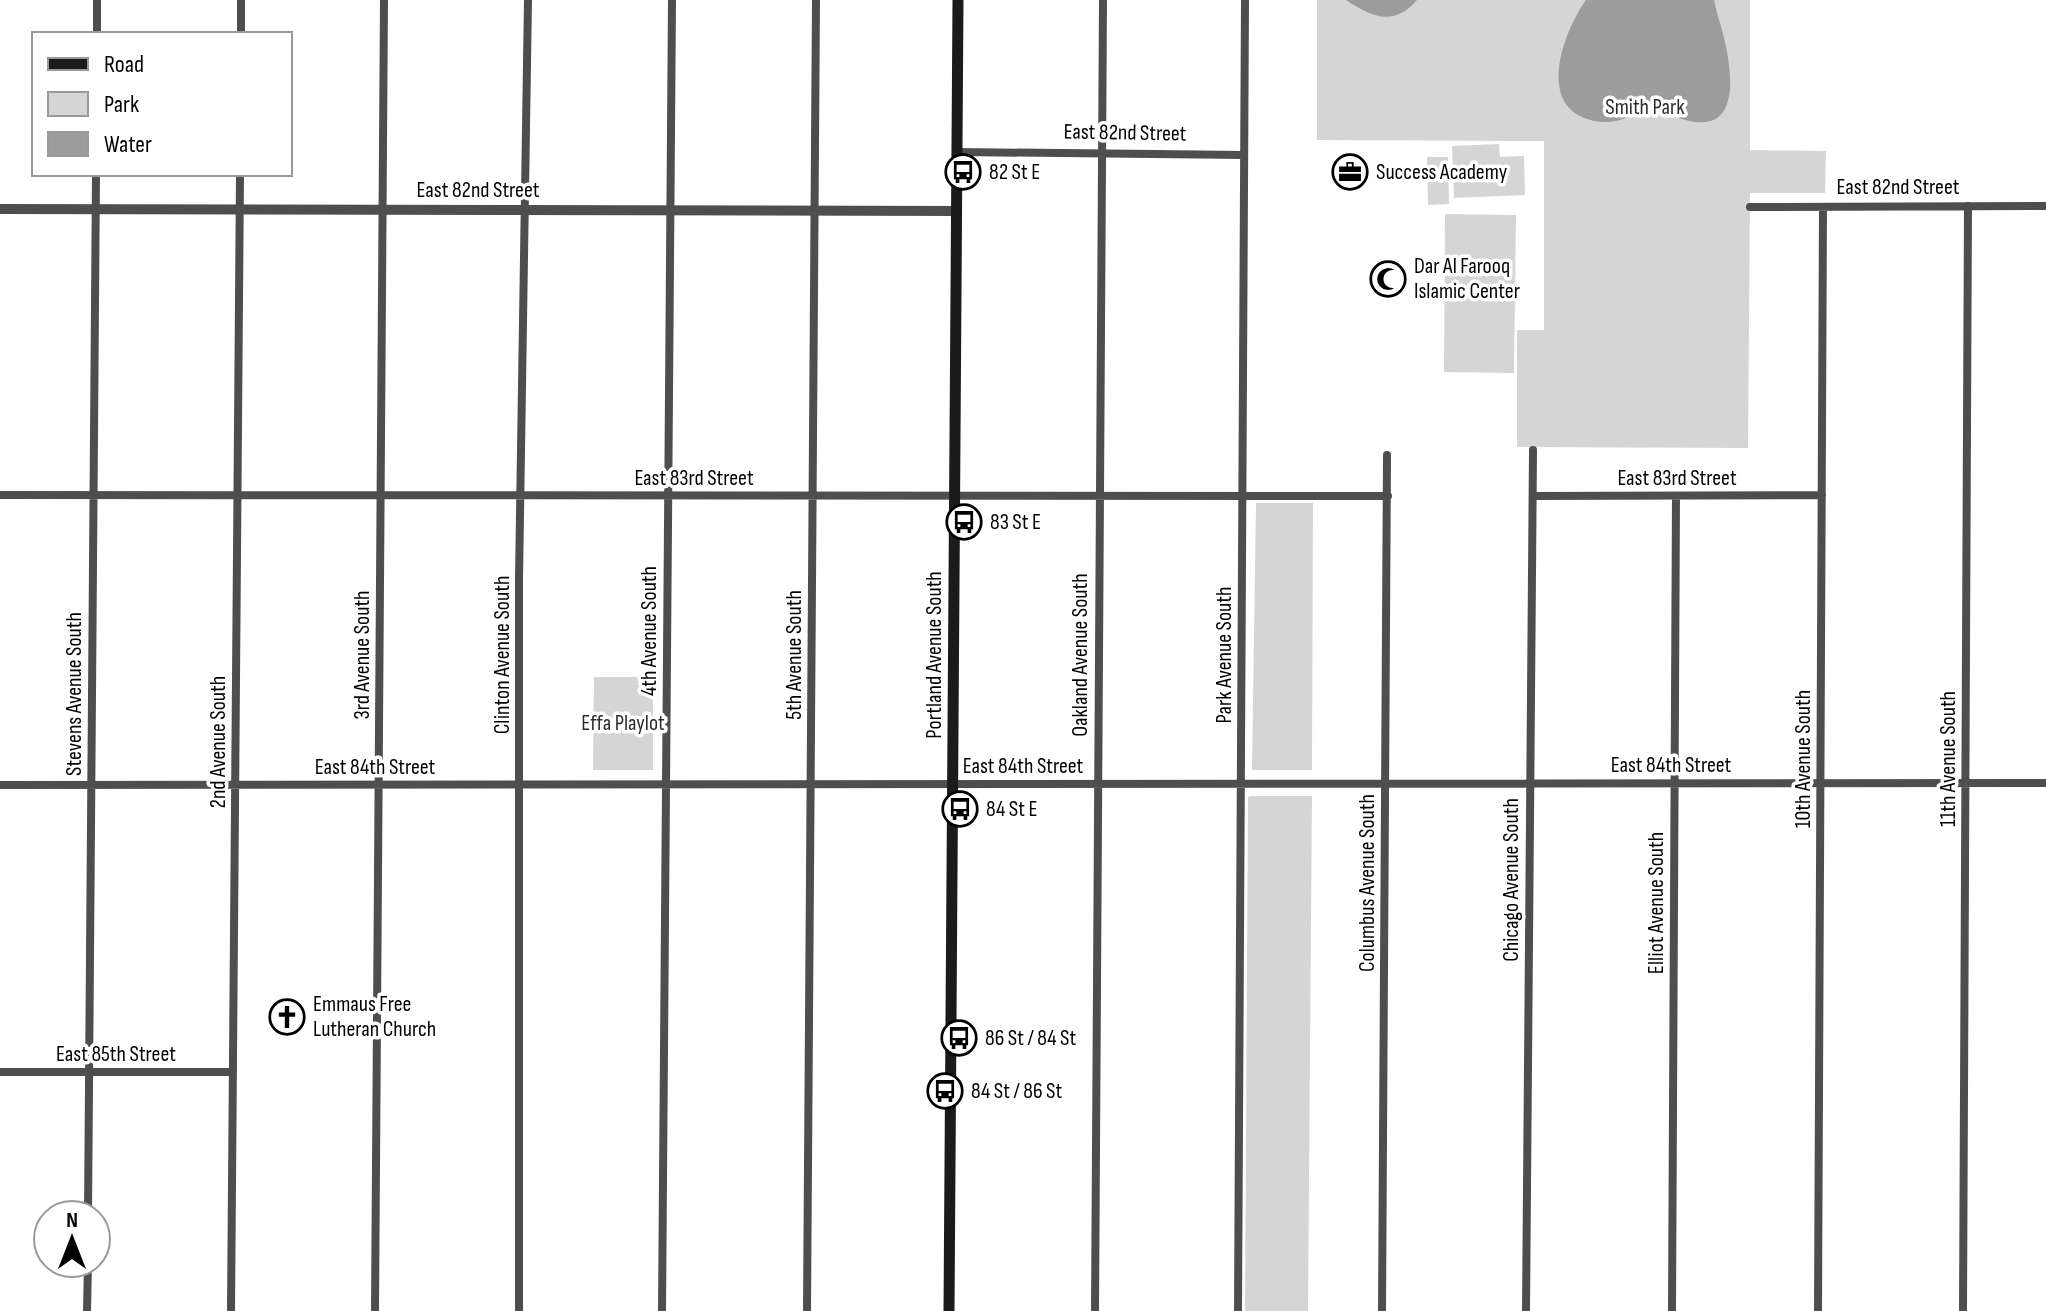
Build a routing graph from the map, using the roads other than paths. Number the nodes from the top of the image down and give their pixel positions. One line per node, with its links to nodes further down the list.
1 (97, 0): 10 (street)
2 (241, 0): 11 (street)
3 (384, 0): 24 (street, 3rd Avenue South)
4 (528, 0): 25 (street, Clinton Avenue South)
5 (672, 0): 26 (street, 4th Avenue South)
6 (816, 0): 27 (street, 5th Avenue South)
7 (958, 0): 12 (main road, Portland Avenue South)
8 (1103, 0): 13 (street, Oakland Avenue South)
9 (1245, 0): 14 (street, Park Avenue South)
10 (97, 32)
11 (241, 32)
12 (957, 152): 13 (street, East 82nd Street); 28 (main road, Portland Avenue South)
13 (1103, 153): 14 (street, East 82nd Street); 40 (street, Oakland Avenue South)
14 (1244, 155): 41 (street, Park Avenue South)
15 (96, 176): 22 (street, Stevens Avenue South)
16 (240, 176): 23 (street, 2nd Avenue South)
17 (1968, 206): 18 (street, East 82nd Street); 20 (street, East 82nd Street); 47 (street, 11th Avenue South)
18 (2046, 206)
19 (1750, 207): 20 (street, East 82nd Street)
20 (1823, 207): 36 (street, 10th Avenue South)
21 (0, 209): 22 (street, East 82nd Street)
22 (96, 210): 23 (street, East 82nd Street); 32 (street, Stevens Avenue South)
23 (240, 210): 24 (street, East 82nd Street); 33 (street, 2nd Avenue South)
24 (383, 210): 25 (street, East 82nd Street); 34 (street, 3rd Avenue South)
25 (523, 210): 26 (street, East 82nd Street); 35 (street, Clinton Avenue South)
26 (671, 210): 27 (street, East 82nd Street); 37 (street, 4th Avenue South)
27 (815, 210): 28 (street, East 82nd Street); 38 (street, 5th Avenue South)
28 (957, 211): 39 (main road, Portland Avenue South)
29 (1533, 450): 43 (street, Chicago Avenue South)
30 (1387, 455): 42 (street, Columbus Avenue South)
31 (0, 495): 32 (street, East 83rd Street)
32 (94, 495): 33 (street, East 83rd Street); 57 (street, Stevens Avenue South)
33 (237, 495): 34 (street, East 83rd Street); 58 (street, 2nd Avenue South)
34 (381, 495): 35 (street, East 83rd Street); 59 (street, 3rd Avenue South)
35 (520, 495): 37 (street, East 83rd Street); 60 (street, Clinton Avenue South)
36 (1822, 495): 44 (street, East 83rd Street); 46 (street, 10th Avenue South)
37 (669, 496): 38 (street, East 83rd Street); 49 (street, 4th Avenue South)
38 (813, 496): 39 (street, East 83rd Street); 50 (street, 5th Avenue South)
39 (955, 496): 40 (street, East 83rd Street); 51 (main road, Portland Avenue South)
40 (1099, 496): 41 (street, East 83rd Street); 52 (street, Oakland Avenue South)
41 (1243, 496): 42 (street, East 83rd Street); 53 (street, Park Avenue South)
42 (1388, 496): 54 (street, Columbus Avenue South)
43 (1533, 496): 44 (street, East 83rd Street); 55 (street, Chicago Avenue South)
44 (1676, 496): 45 (street, Elliot Avenue South)
45 (1675, 783): 46 (street, East 84th Street); 55 (street, East 84th Street); 77 (street, Elliot Avenue South)
46 (1820, 783): 47 (street, East 84th Street); 78 (street, 10th Avenue South)
47 (1966, 783): 48 (street, East 84th Street); 79 (street, 11th Avenue South)
48 (2046, 783)
49 (666, 784): 50 (street, East 84th Street); 60 (street, East 84th Street); 70 (street, 4th Avenue South)
50 (811, 784): 51 (street, East 84th Street); 71 (street, 5th Avenue South)
51 (953, 784): 52 (street, East 84th Street); 72 (main road, Portland Avenue South)
52 (1098, 784): 53 (street, East 84th Street); 73 (street, Oakland Avenue South)
53 (1241, 784): 54 (street, East 84th Street); 74 (street, Park Avenue South)
54 (1386, 784): 55 (street, East 84th Street); 75 (street, Columbus Avenue South)
55 (1530, 784): 76 (street, Chicago Avenue South)
56 (0, 785): 57 (street, East 84th Street)
57 (91, 785): 58 (street, East 84th Street); 62 (street, Stevens Avenue South)
58 (235, 785): 59 (street, East 84th Street); 63 (street, 2nd Avenue South)
59 (379, 785): 60 (street, East 84th Street); 68 (street, 3rd Avenue South)
60 (519, 785): 69 (street, Clinton Avenue South)
61 (0, 1072): 62 (street, East 85th Street)
62 (89, 1072): 63 (street, East 85th Street); 64 (street, Stevens Avenue South)
63 (233, 1072): 67 (street, 2nd Avenue South)
64 (88, 1199)
65 (88, 1279): 66 (street)
66 (87, 1311)
67 (231, 1311)
68 (375, 1311)
69 (519, 1311)
70 (662, 1311)
71 (807, 1311)
72 (949, 1311)
73 (1095, 1311)
74 (1238, 1311)
75 (1382, 1311)
76 (1526, 1311)
77 (1672, 1311)
78 (1818, 1311)
79 (1963, 1311)

